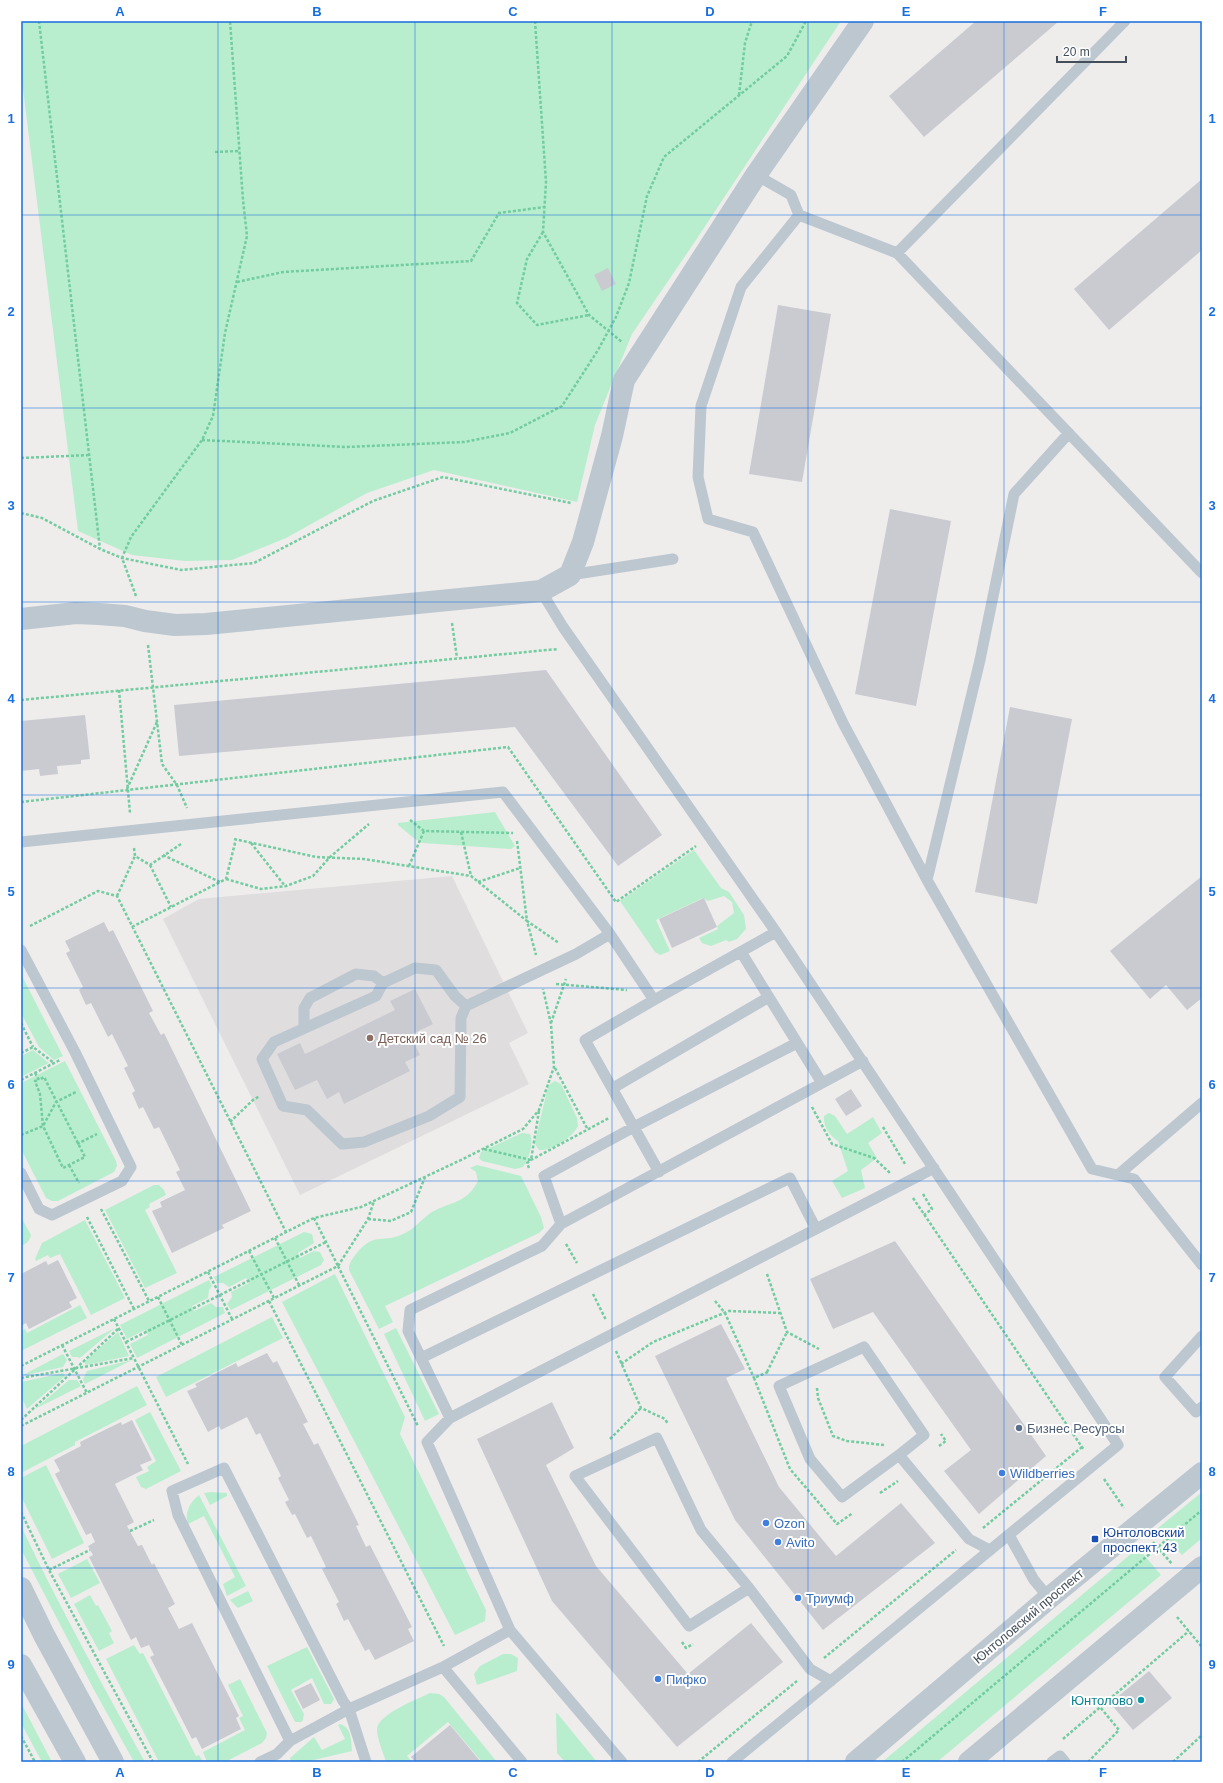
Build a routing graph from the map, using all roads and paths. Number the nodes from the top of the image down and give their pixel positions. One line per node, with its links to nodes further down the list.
1 (39, 21): 22 (path)
2 (230, 21): 9 (path)
3 (535, 21): 12 (path)
4 (752, 21): 8 (path)
5 (806, 21): 8 (path)
6 (863, 21): 11 (street)
7 (1125, 21): 15 (lane)
8 (739, 95): 18 (path)
9 (239, 151): 10 (path); 16 (path)
10 (216, 152)
11 (756, 175): 13 (lane); 19 (street)
12 (545, 207): 14 (path); 16 (path)
13 (799, 215): 15 (lane); 61 (lane)
14 (543, 232): 17 (path); 17 (path)
15 (897, 252): 20 (lane)
16 (237, 282): 21 (path)
17 (589, 315): 18 (path)
18 (608, 331): 19 (path); 21 (path)
19 (639, 356): 24 (street)
20 (1069, 433): 29 (lane); 61 (lane)
21 (202, 440): 27 (path)
22 (90, 455): 23 (path); 26 (path)
23 (21, 458)
24 (591, 508): 27 (path); 30 (street)
25 (21, 513): 26 (path)
26 (100, 549): 27 (path)
27 (122, 558)
28 (673, 559): 30 (lane)
29 (1202, 573)
30 (570, 576): 31 (street)
31 (541, 591): 32 (street); 70 (lane)
32 (449, 600): 33 (street); 35 (path)
33 (21, 619)
34 (560, 648): 35 (path)
35 (457, 658): 36 (path)
36 (153, 687): 37 (path); 39 (path)
37 (119, 690): 38 (path); 41 (path)
38 (21, 700)
39 (157, 722): 40 (path); 41 (path)
40 (177, 785): 41 (path); 44 (path)
41 (127, 790): 42 (path)
42 (21, 802)
43 (392, 804): 44 (lane); 45 (path); 55 (path); 71 (lane)
44 (194, 824): 50 (lane)
45 (424, 831): 46 (path); 57 (path)
46 (461, 832): 58 (path); 59 (path)
47 (230, 838): 48 (path)
48 (236, 839): 51 (path); 60 (path)
49 (692, 840): 52 (path)
50 (21, 842)
51 (251, 842): 55 (path); 64 (path)
52 (701, 852)
53 (163, 855): 62 (path)
54 (135, 856): 65 (path)
55 (330, 857): 57 (path); 64 (path)
56 (150, 865): 66 (path)
57 (409, 866): 59 (path)
58 (520, 868): 63 (path); 67 (path)
59 (471, 876): 63 (path)
60 (226, 879): 62 (path); 64 (path)
61 (927, 880): 114 (lane)
62 (220, 882): 66 (path)
63 (478, 882): 67 (path)
64 (286, 886)
65 (117, 896): 68 (path); 69 (path)
66 (171, 907): 69 (path)
67 (527, 921): 74 (path); 75 (path)
68 (30, 926)
69 (132, 927): 103 (path)
70 (776, 932): 72 (lane); 89 (lane)
71 (610, 934): 74 (lane); 79 (lane)
72 (741, 952): 79 (lane); 80 (lane)
73 (23, 954): 87 (lane)
74 (576, 954): 75 (lane); 78 (path)
75 (539, 972): 77 (path); 81 (lane)
76 (382, 983): 81 (lane); 84 (lane); 84 (lane)
77 (541, 983): 78 (path); 83 (path)
78 (564, 985): 79 (path); 83 (path)
79 (651, 996): 97 (lane)
80 (769, 997): 85 (lane); 97 (lane)
81 (466, 1006): 98 (lane)
82 (21, 1023): 86 (path)
83 (551, 1024): 91 (path)
84 (304, 1028): 98 (lane)
85 (797, 1043): 95 (lane); 106 (lane)
86 (33, 1047): 88 (path); 90 (path)
87 (75, 1052): 90 (path); 96 (lane)
88 (21, 1053)
89 (863, 1061): 95 (lane); 111 (lane)
90 (54, 1063): 92 (path)
91 (554, 1067): 102 (path); 108 (path)
92 (35, 1073): 93 (path); 94 (path)
93 (21, 1080)
94 (39, 1080): 100 (path); 105 (path)
95 (822, 1083): 99 (lane)
96 (91, 1085): 100 (path); 113 (lane)
97 (613, 1088): 106 (lane)
98 (275, 1089): 103 (path)
99 (804, 1093): 112 (lane); 117 (path)
100 (56, 1102): 105 (path); 110 (path)
101 (1202, 1103): 114 (lane)
102 (539, 1110): 109 (path); 109 (path)
103 (230, 1122): 129 (path)
104 (881, 1124): 116 (path)
105 (43, 1126): 107 (path); 110 (path)
106 (634, 1127): 108 (lane); 112 (lane)
107 (21, 1135)
108 (597, 1147): 127 (lane)
109 (484, 1149): 115 (path)
110 (69, 1165): 118 (path)
111 (934, 1168): 116 (lane); 200 (lane)
112 (659, 1172): 127 (lane)
113 (21, 1173)
114 (1118, 1175): 135 (lane)
115 (426, 1177): 120 (path); 126 (path)
116 (914, 1178): 117 (lane); 123 (path)
117 (902, 1184): 119 (path); 128 (lane)
118 (82, 1188)
119 (913, 1198): 121 (path); 123 (path)
120 (375, 1200): 125 (path); 126 (path)
121 (906, 1202)
122 (101, 1209): 146 (path)
123 (924, 1215): 201 (path)
124 (87, 1216): 150 (path)
125 (314, 1218): 129 (path); 131 (path)
126 (368, 1219): 134 (path)
127 (561, 1224): 169 (lane)
128 (816, 1229): 169 (lane); 182 (lane)
129 (286, 1232): 130 (path)
130 (276, 1238): 132 (path); 133 (path)
131 (326, 1242): 133 (path); 134 (path)
132 (249, 1251): 137 (path); 138 (path)
133 (287, 1261): 138 (path); 141 (path)
134 (338, 1266): 141 (path); 187 (path)
135 (1202, 1266)
136 (774, 1270): 139 (path)
137 (208, 1272): 142 (path); 143 (path)
138 (261, 1274): 142 (path); 145 (path)
139 (767, 1274): 140 (path); 152 (path)
140 (760, 1277)
141 (299, 1285): 145 (path)
142 (220, 1295): 154 (path); 155 (path)
143 (158, 1297): 146 (path); 154 (path)
144 (722, 1297): 148 (path)
145 (274, 1298): 147 (path)
146 (149, 1301): 150 (path)
147 (269, 1301): 155 (path); 215 (path)
148 (716, 1301): 149 (path); 151 (path)
149 (708, 1304)
150 (134, 1309): 153 (path)
151 (725, 1313): 152 (path); 170 (path); 178 (path)
152 (781, 1313): 157 (path)
153 (114, 1319): 156 (path); 160 (path)
154 (170, 1320): 159 (path); 161 (path)
155 (232, 1320): 161 (path)
156 (119, 1328): 159 (path); 173 (path)
157 (787, 1332): 164 (path); 176 (path)
158 (1202, 1336): 180 (lane)
159 (126, 1342): 168 (path)
160 (62, 1345): 171 (path); 173 (path)
161 (182, 1345): 172 (path)
162 (826, 1346): 164 (path)
163 (623, 1348): 165 (path)
164 (819, 1349): 166 (path); 175 (path)
165 (616, 1352): 167 (path); 170 (path)
166 (812, 1352)
167 (609, 1356)
168 (134, 1358): 172 (path); 173 (path)
169 (421, 1358): 182 (lane)
170 (621, 1364): 181 (path)
171 (21, 1366)
172 (139, 1367): 179 (path); 191 (path)
173 (74, 1369): 177 (path); 179 (path); 183 (path)
174 (773, 1369): 176 (path)
175 (815, 1369): 190 (path); 190 (lane); 190 (lane)
176 (767, 1372): 178 (path)
177 (21, 1378)
178 (754, 1378): 196 (path)
179 (87, 1393): 184 (path)
180 (1202, 1407)
181 (640, 1408): 185 (path); 188 (path)
182 (450, 1418): 187 (lane)
183 (21, 1420)
184 (21, 1426)
185 (668, 1426)
186 (937, 1429): 189 (path)
187 (427, 1442): 212 (lane)
188 (605, 1445)
189 (933, 1450)
190 (899, 1455): 201 (lane)
191 (191, 1469)
192 (1202, 1473): 210 (street, Юнтоловский проспект)
193 (902, 1486): 194 (path)
194 (874, 1498)
195 (1202, 1510): 237 (path)
196 (856, 1511)
197 (21, 1512): 207 (path)
198 (154, 1520): 199 (path)
199 (130, 1531)
200 (1009, 1535): 205 (lane); 210 (lane)
201 (969, 1539): 204 (path); 205 (lane)
202 (950, 1545): 204 (path)
203 (90, 1550): 207 (path)
204 (955, 1550): 218 (path)
205 (990, 1550): 219 (lane)
206 (1202, 1567): 238 (street)
207 (49, 1570): 229 (path)
208 (21, 1588): 228 (street)
209 (748, 1588): 209 (lane); 218 (lane)
210 (1049, 1598): 236 (street, Юнтоловский проспект)
211 (1177, 1617): 213 (path)
212 (510, 1630): 217 (lane); 233 (lane)
213 (1189, 1631): 214 (path); 220 (path)
214 (1202, 1647)
215 (446, 1650)
216 (21, 1665): 227 (street)
217 (443, 1667): 221 (lane); 232 (lane)
218 (810, 1669): 219 (lane); 234 (path)
219 (831, 1681): 235 (lane)
220 (1100, 1707): 225 (path); 241 (path)
221 (349, 1709): 224 (lane); 224 (lane); 231 (lane)
222 (1202, 1735): 242 (path)
223 (21, 1736): 226 (path)
224 (290, 1741): 230 (lane)
225 (1058, 1743)
226 (35, 1762)
227 (75, 1762)
228 (113, 1762)
229 (152, 1762)
230 (260, 1762)
231 (366, 1762)
232 (522, 1762)
233 (622, 1762)
234 (698, 1762)
235 (732, 1762)
236 (856, 1762)
237 (902, 1762)
238 (969, 1762)
239 (1052, 1762): 240 (lane)
240 (1065, 1762)
241 (1088, 1762)
242 (1173, 1762)

